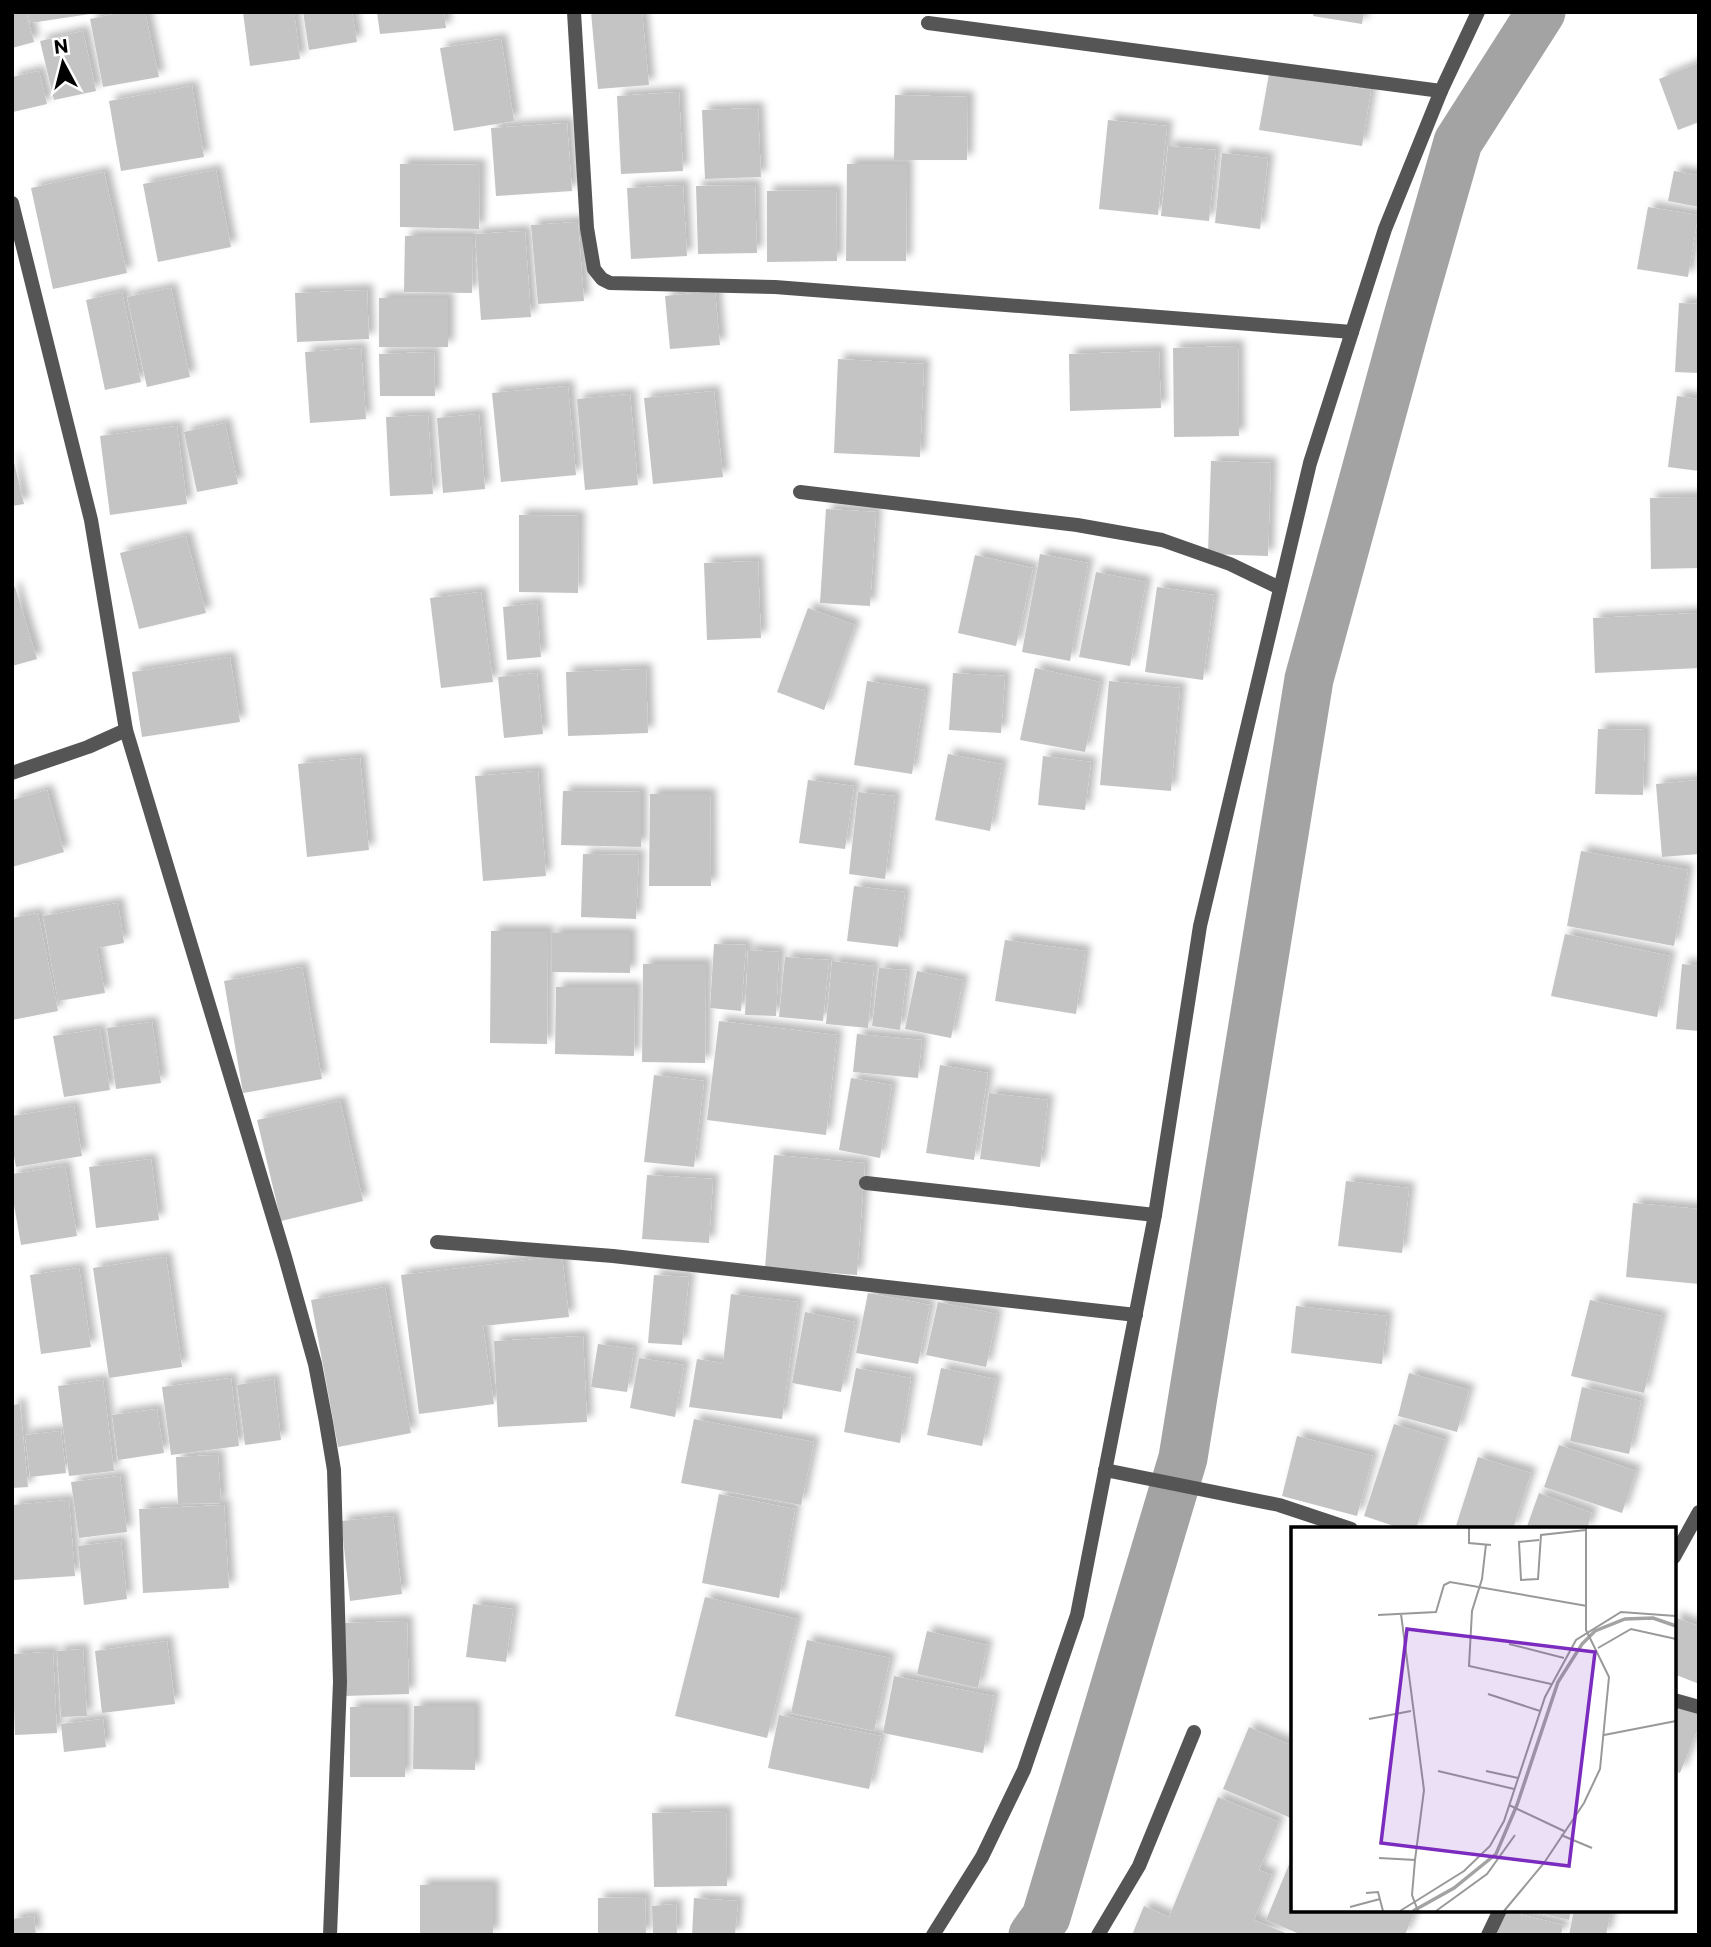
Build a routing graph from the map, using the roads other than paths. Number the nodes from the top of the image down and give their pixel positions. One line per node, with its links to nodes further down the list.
1 (574, 12): 6 (street)
2 (1478, 12): 4 (street)
3 (928, 23): 4 (street)
4 (1441, 91): 6 (street)
5 (12, 203): 9 (street)
6 (1352, 332): 8 (street)
7 (800, 492): 8 (street)
8 (1280, 588): 12 (street)
9 (126, 730): 10 (street); 23 (street)
10 (12, 773)
11 (866, 1183): 12 (street)
12 (1155, 1215): 14 (street)
13 (436, 1242): 14 (street)
14 (1136, 1315): 15 (street)
15 (1105, 1470): 17 (street); 24 (street)
16 (1699, 1512): 18 (street)
17 (1345, 1527)
18 (1676, 1553)
19 (1676, 1701): 20 (street)
20 (1699, 1707)
21 (1194, 1732): 25 (street)
22 (1499, 1912): 26 (street)
23 (330, 1935)
24 (933, 1935)
25 (1098, 1935)
26 (1488, 1935)

